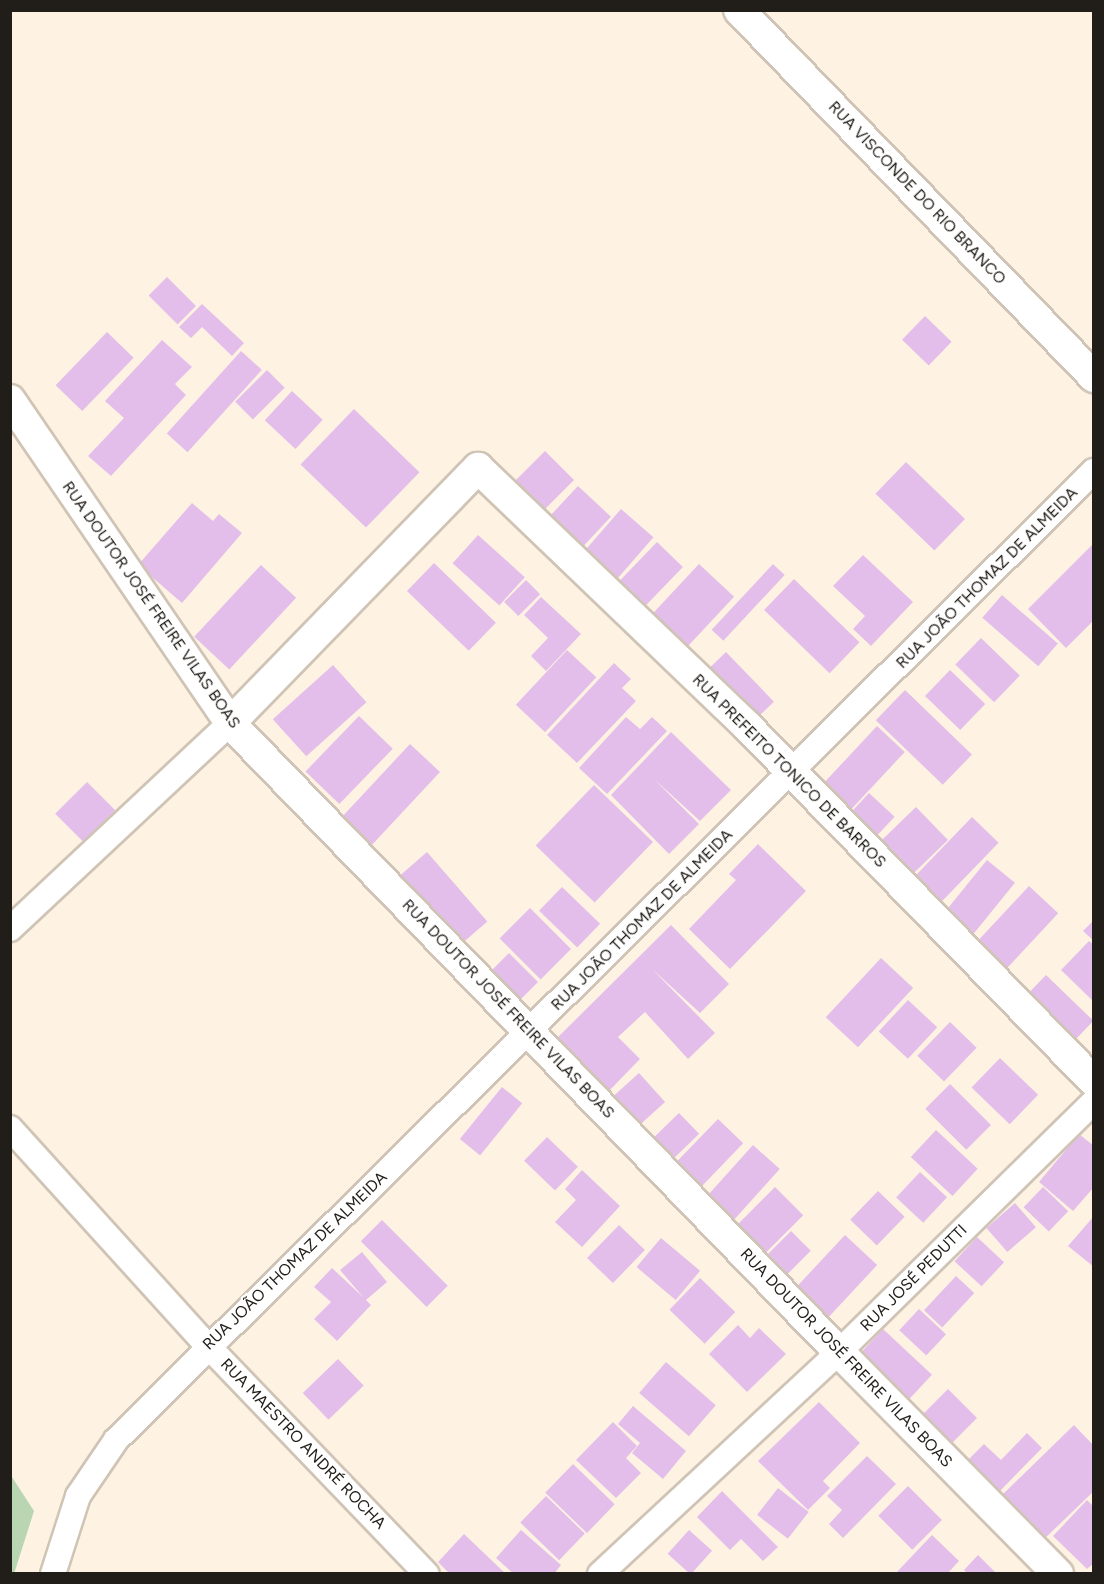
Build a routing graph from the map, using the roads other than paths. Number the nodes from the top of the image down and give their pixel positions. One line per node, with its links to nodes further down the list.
1 (739, 10): 2 (street, RUA VISCONDE DO RIO BRANCO)
2 (1094, 377)
3 (10, 400): 5 (street, RUA DOUTOR JOSÉ FREIRE VILAS BOAS)
4 (1094, 471): 6 (street, RUA JOÃO THOMAZ DE ALMEIDA)
5 (230, 723): 6 (street, RUA PREFEITO TONICO DE BARROS); 7 (street); 8 (street, RUA DOUTOR JOSÉ FREIRE VILAS BOAS)
6 (792, 772): 8 (street, RUA JOÃO THOMAZ DE ALMEIDA); 9 (street, RUA PREFEITO TONICO DE BARROS)
7 (10, 929)
8 (530, 1031): 12 (street, RUA JOÃO THOMAZ DE ALMEIDA); 13 (street, RUA DOUTOR JOSÉ FREIRE VILAS BOAS)
9 (1094, 1081)
10 (1094, 1101): 13 (street, RUA JOSÉ PEDUTTI)
11 (10, 1128): 12 (street, RUA MAESTRO ANDRÉ ROCHA)
12 (208, 1346): 14 (street, RUA JOÃO THOMAZ DE ALMEIDA); 15 (street, RUA MAESTRO ANDRÉ ROCHA)
13 (839, 1352): 16 (street, RUA JOSÉ PEDUTTI); 17 (street, RUA DOUTOR JOSÉ FREIRE VILAS BOAS)
14 (53, 1574)
15 (428, 1574)
16 (600, 1574)
17 (1058, 1574)

